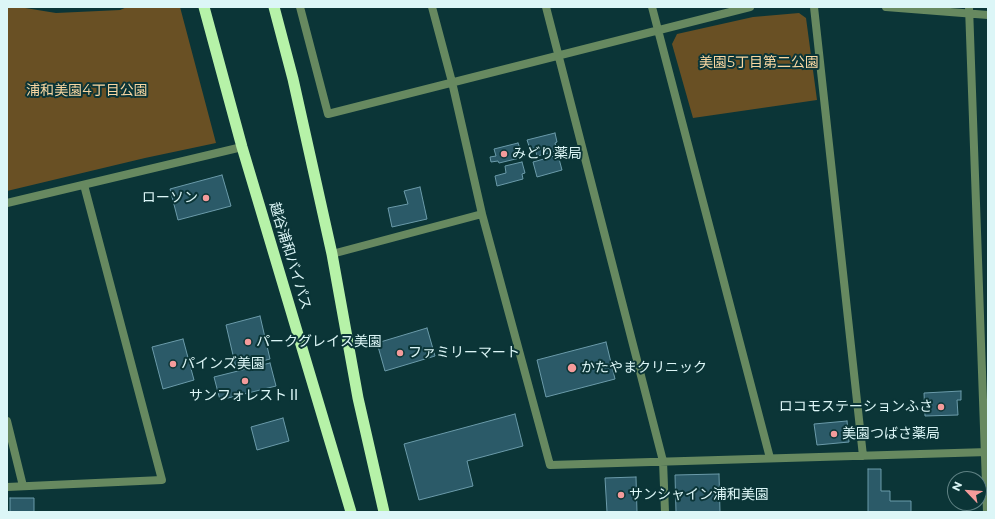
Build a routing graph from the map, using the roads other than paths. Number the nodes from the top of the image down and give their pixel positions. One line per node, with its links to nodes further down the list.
1 (204, 7): 15 (highway, 越谷浦和バイパス)
2 (274, 7): 19 (highway)
3 (300, 7): 14 (street)
4 (432, 7): 14 (street)
5 (546, 7): 13 (street)
6 (652, 7): 12 (street)
7 (750, 7): 12 (street)
8 (814, 7): 22 (street)
9 (886, 7): 10 (street)
10 (968, 10): 11 (street); 21 (street)
11 (988, 16)
12 (658, 30): 13 (street); 23 (street)
13 (558, 56): 14 (street); 24 (street)
14 (452, 82): 18 (street)
15 (242, 147): 16 (street); 27 (highway, 越谷浦和バイパス)
16 (84, 184): 17 (street); 25 (street)
17 (7, 203)
18 (482, 214): 19 (street); 24 (street)
19 (332, 254): 28 (highway)
20 (7, 421): 25 (street)
21 (987, 452): 22 (street); 30 (street)
22 (864, 456): 23 (street)
23 (770, 458): 24 (street)
24 (663, 461): 29 (street)
25 (23, 486): 26 (street)
26 (7, 487)
27 (351, 512)
28 (384, 512)
29 (665, 512)
30 (987, 512)

